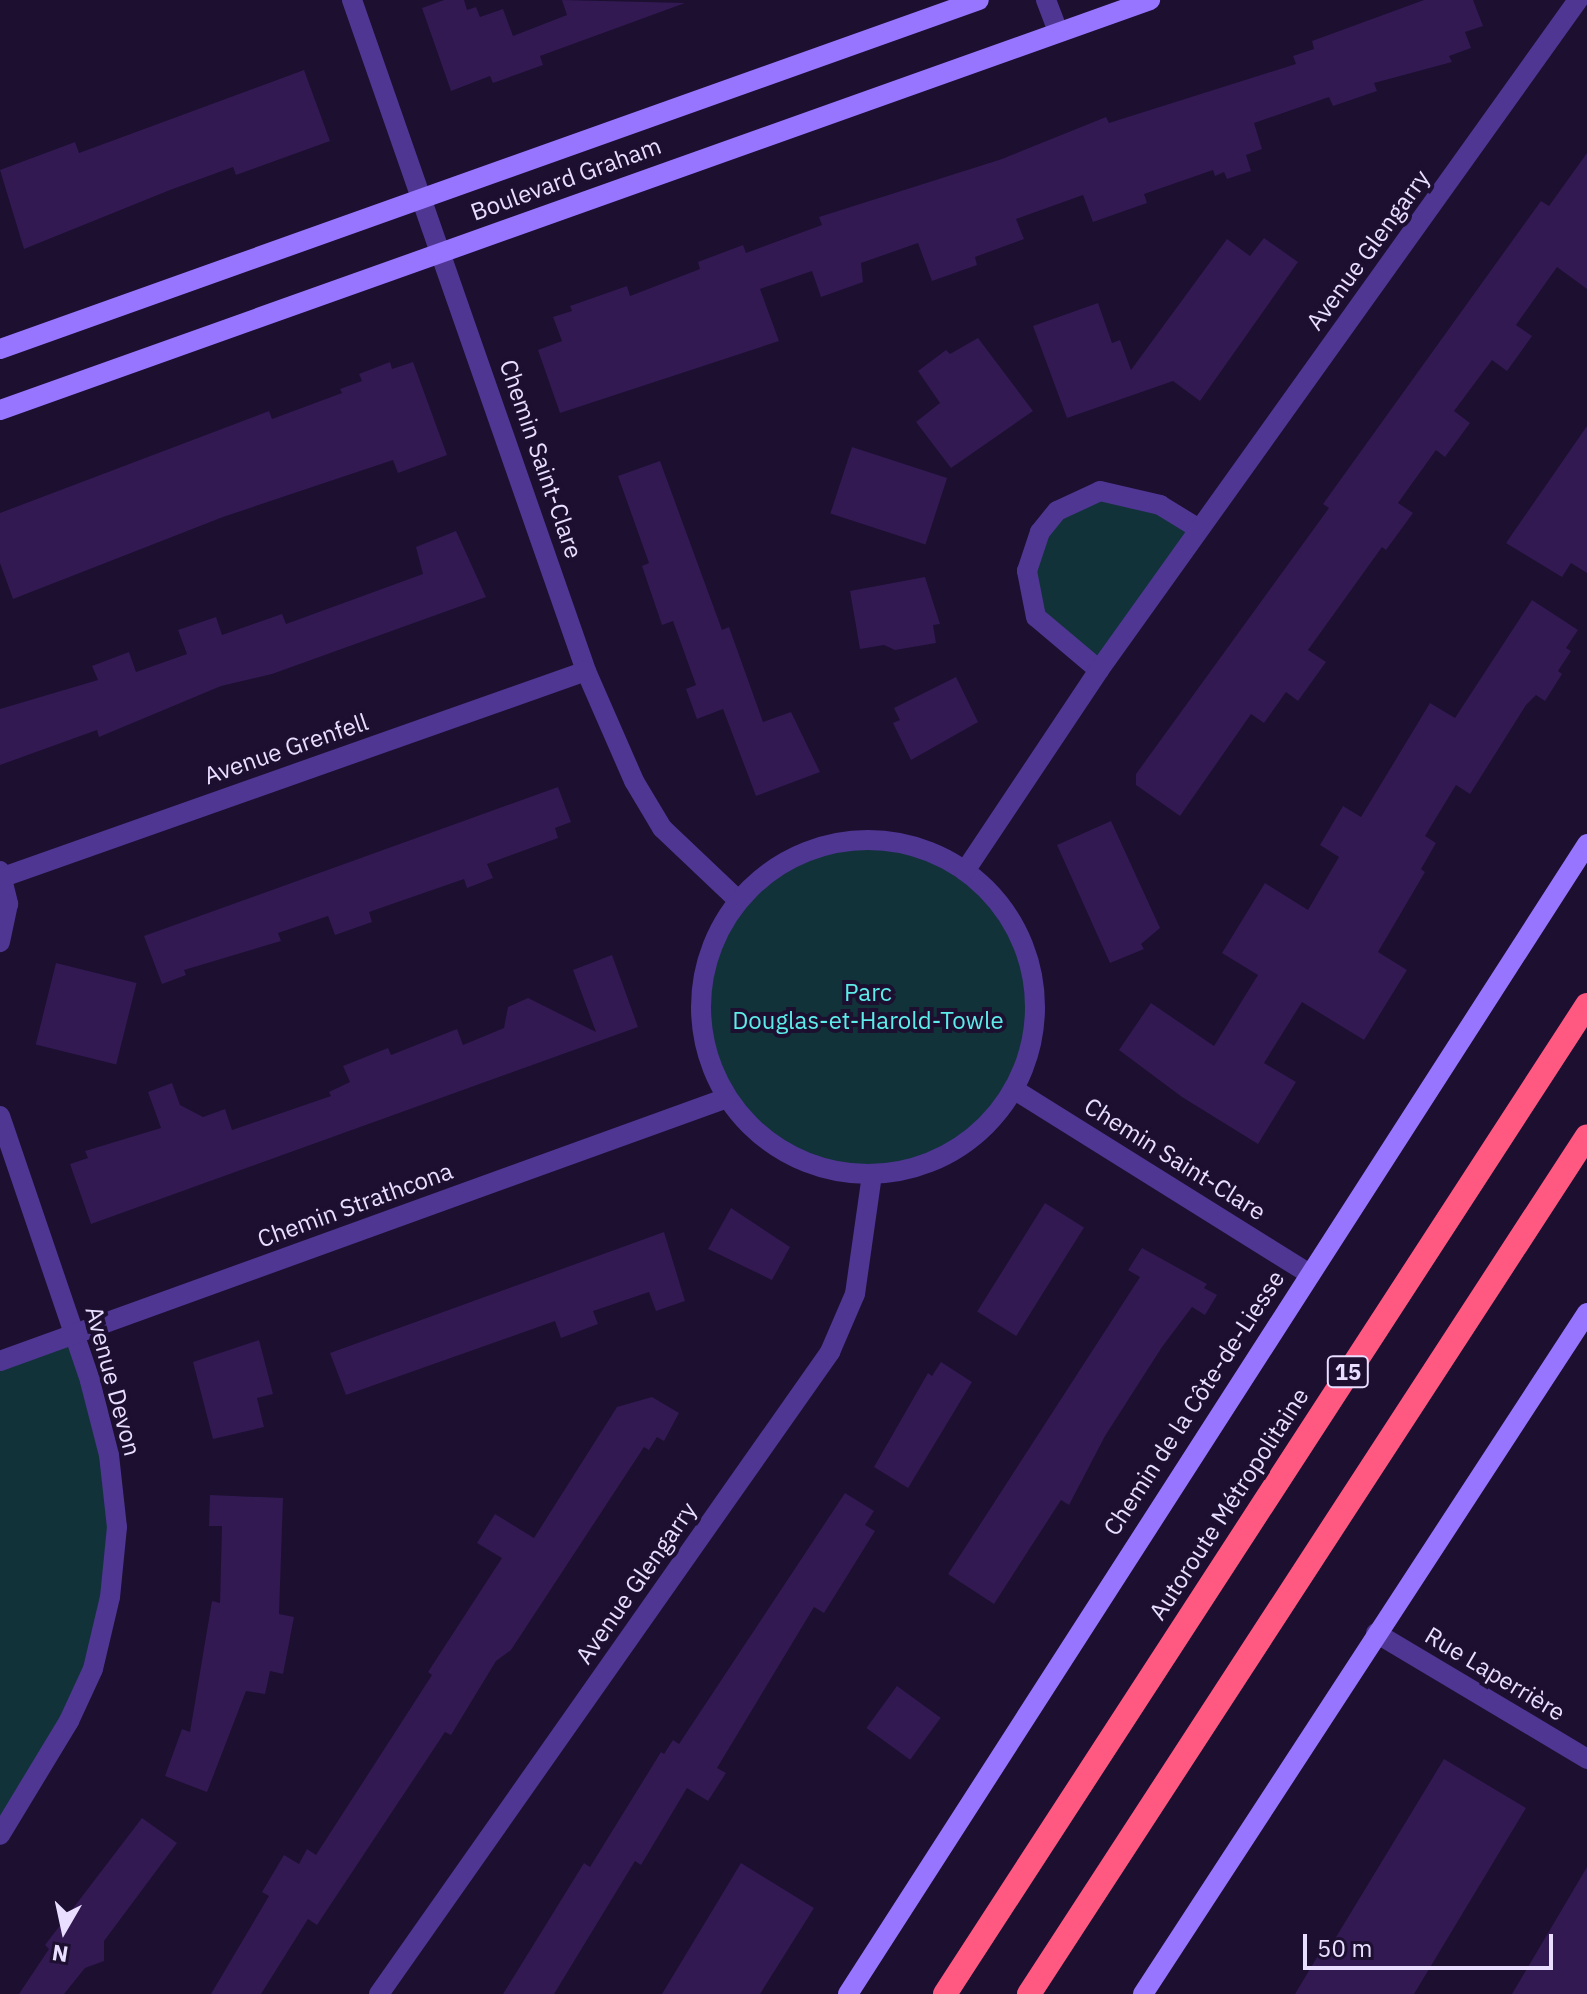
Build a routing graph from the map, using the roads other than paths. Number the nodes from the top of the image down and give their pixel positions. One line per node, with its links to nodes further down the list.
1 (352, 0): 7 (street, Chemin Saint-Clare)
2 (979, 0): 7 (street, Boulevard Graham)
3 (1046, 0): 6 (street)
4 (1150, 0): 6 (street, Boulevard Graham)
5 (1578, 0): 11 (street, Avenue Glengarry)
6 (1058, 31): 8 (street, Boulevard Graham)
7 (421, 198): 8 (street, Chemin Saint-Clare); 9 (street, Boulevard Graham)
8 (441, 251): 10 (street, Boulevard Graham); 13 (street, Chemin Saint-Clare)
9 (0, 349)
10 (0, 410)
11 (1199, 529): 12 (street, Avenue Glengarry); 12 (street)
12 (1099, 670): 15 (street, Avenue Glengarry)
13 (586, 671): 16 (street, Avenue Grenfell); 17 (street, Chemin Saint-Clare)
14 (1587, 844): 25 (street, Chemin de la Côte-de-Liesse)
15 (965, 871): 17 (street); 20 (street)
16 (2, 874): 18 (street)
17 (738, 900): 21 (street)
18 (0, 942)
19 (1587, 1005): 34 (highway, Autoroute Métropolitaine / 15)
20 (1015, 1090): 24 (street); 25 (street, Chemin Saint-Clare)
21 (727, 1098): 24 (street); 27 (street, Chemin Strathcona)
22 (0, 1116): 27 (street, Avenue Devon)
23 (1587, 1136): 35 (highway)
24 (872, 1174): 32 (street, Avenue Glengarry)
25 (1308, 1273): 33 (street, Chemin de la Côte-de-Liesse)
26 (1587, 1313): 29 (street)
27 (76, 1333): 28 (street, Chemin Strathcona); 31 (street, Avenue Devon)
28 (0, 1361)
29 (1376, 1633): 30 (street, Rue Laperrière); 36 (street)
30 (1587, 1759)
31 (0, 1835)
32 (379, 1994)
33 (848, 1994)
34 (945, 1994)
35 (1029, 1994)
36 (1143, 1994)

